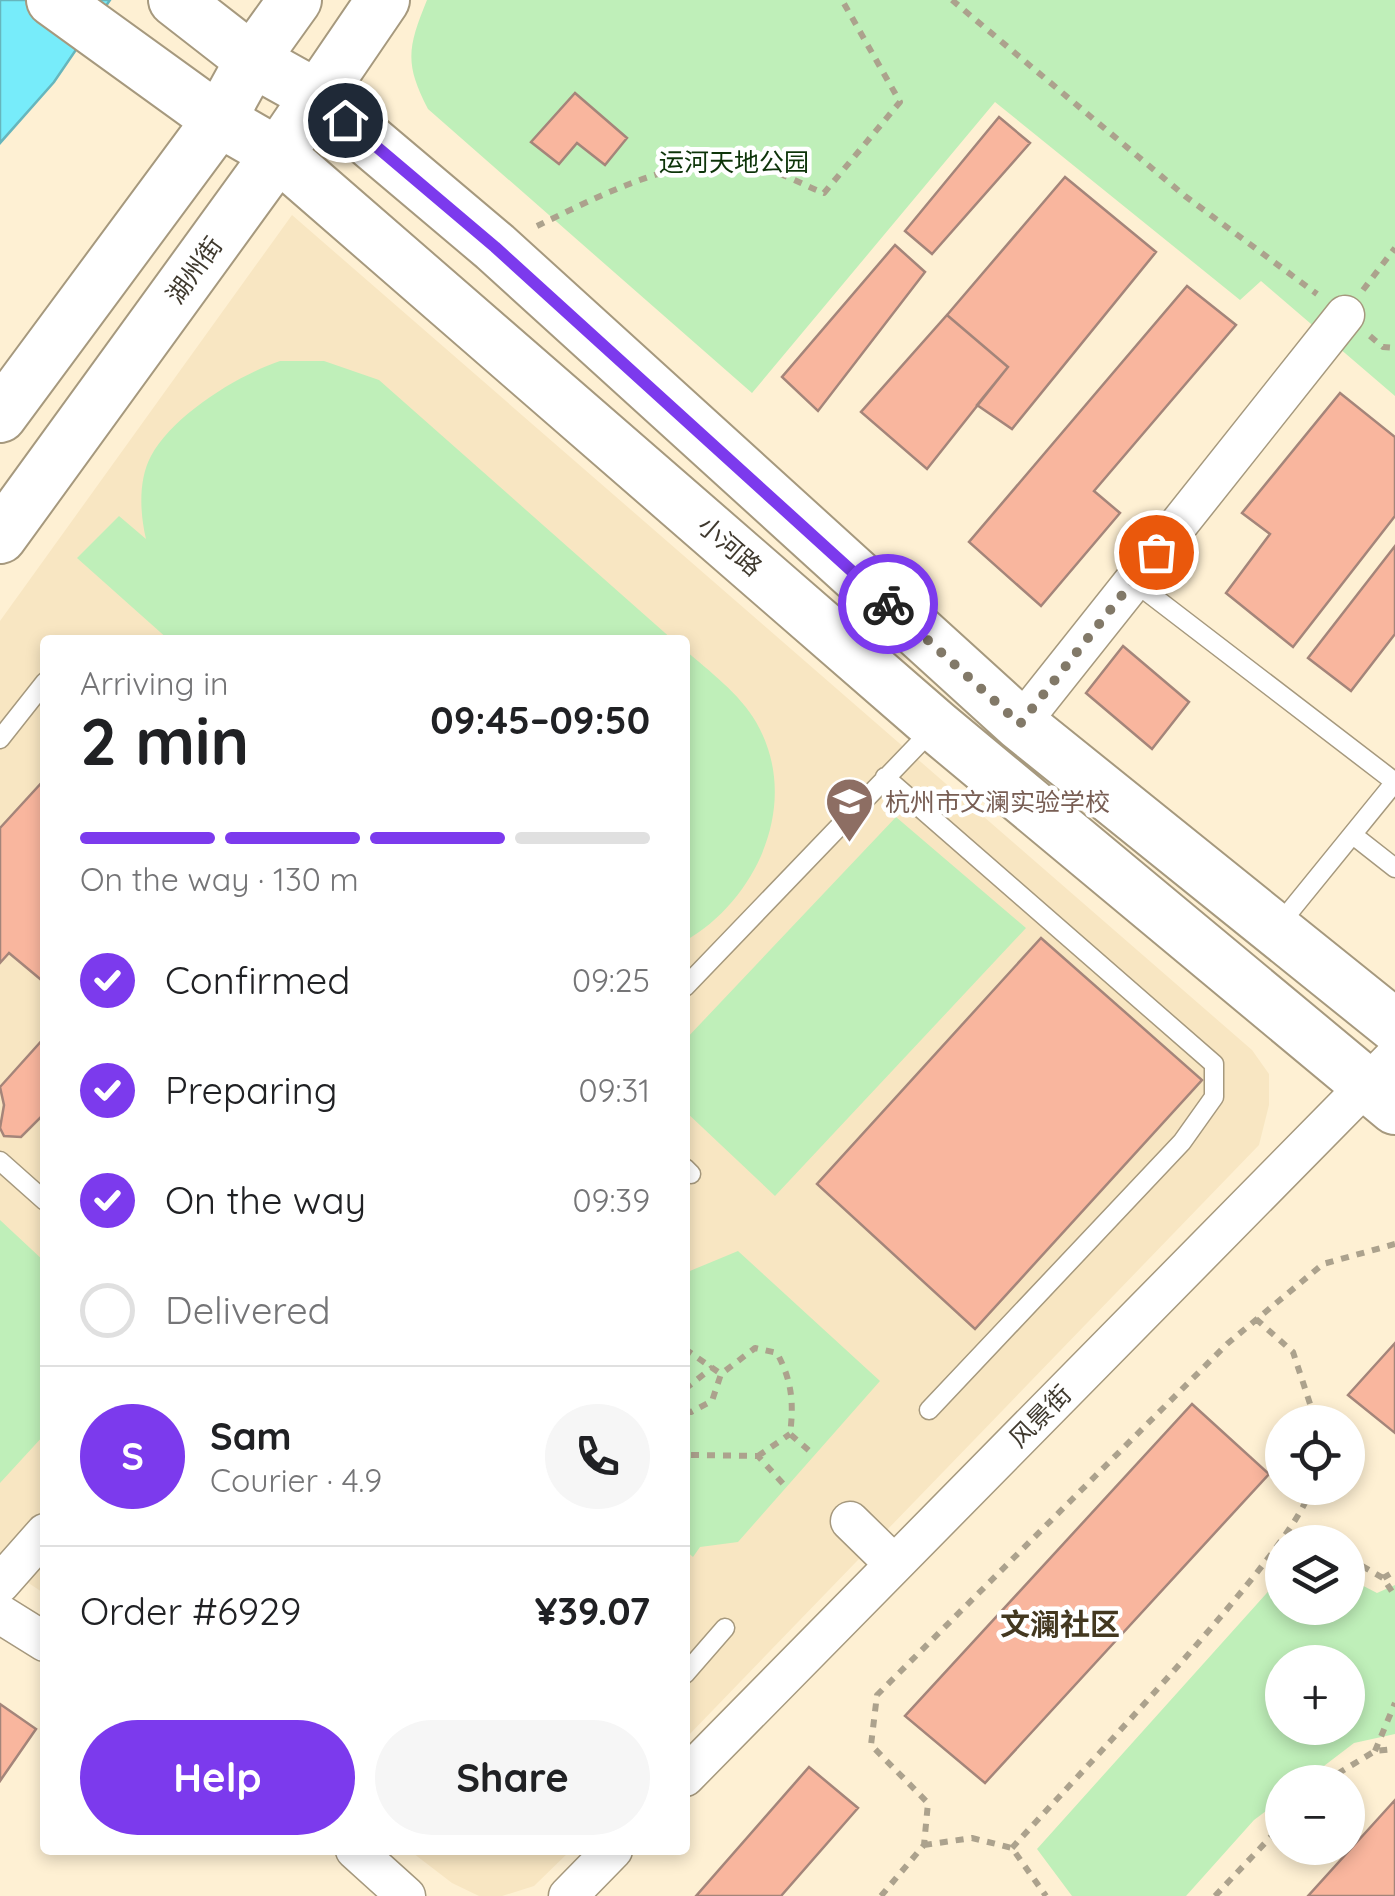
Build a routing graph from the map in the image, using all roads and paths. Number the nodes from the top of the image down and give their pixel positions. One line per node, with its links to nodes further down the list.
1 (54, 0): 9 (main road, 小河路)
2 (175, 0): 7 (main road)
3 (295, 0): 7 (main road)
4 (383, 0): 8 (main road, 湖州街)
5 (842, 0): 11 (path)
6 (952, 0): 13 (path)
7 (252, 60): 8 (main road); 9 (main road)
8 (315, 95): 10 (main road, 湖州街); 11 (main road)
9 (218, 120): 10 (main road, 小河路); 14 (main road)
10 (278, 154): 15 (main road, 湖州街); 19 (main road, 小河路)
11 (495, 247): 18 (main road)
12 (1395, 248): 13 (path)
13 (1345, 315): 16 (street)
14 (0, 416)
15 (0, 537)
16 (1132, 581): 18 (street); 22 (lane)
17 (40, 688): 20 (lane)
18 (1020, 724): 24 (main road)
19 (936, 726): 21 (lane); 27 (main road, 小河路)
20 (0, 739)
21 (885, 776): 25 (lane); 37 (lane)
22 (1352, 835): 23 (lane); 24 (lane)
23 (1395, 868)
24 (1274, 930): 26 (main road)
25 (690, 982)
26 (1395, 1026)
27 (1386, 1082): 47 (street, 风景街)
28 (0, 1160): 29 (lane)
29 (40, 1196)
30 (1395, 1244): 31 (path)
31 (1256, 1320): 36 (path); 63 (path)
32 (690, 1352): 33 (path)
33 (713, 1367): 34 (path); 35 (path)
34 (722, 1374): 38 (path); 39 (path)
35 (690, 1385)
36 (1310, 1405)
37 (928, 1410)
38 (690, 1412)
39 (790, 1434): 41 (path); 42 (path)
40 (691, 1455): 42 (path)
41 (814, 1455)
42 (758, 1456): 43 (path)
43 (786, 1487)
44 (850, 1521): 47 (street)
45 (40, 1545): 51 (street)
46 (1265, 1563): 64 (path)
47 (894, 1564): 61 (street, 风景街)
48 (1365, 1568): 50 (path)
49 (1395, 1572): 50 (path)
50 (1383, 1578): 52 (path)
51 (0, 1584)
52 (1395, 1596)
53 (0, 1614): 55 (street)
54 (726, 1628): 56 (lane)
55 (40, 1639)
56 (690, 1668)
57 (1395, 1703): 59 (path)
58 (1395, 1749): 59 (path)
59 (1374, 1752): 60 (path)
60 (1352, 1765)
61 (690, 1772)
62 (1265, 1843): 71 (path)
63 (924, 1844): 64 (path); 69 (path)
64 (1012, 1848): 70 (path)
65 (361, 1855): 67 (street)
66 (608, 1855): 68 (street)
67 (406, 1896)
68 (568, 1896)
69 (881, 1896)
70 (1046, 1896)
71 (1215, 1896)

